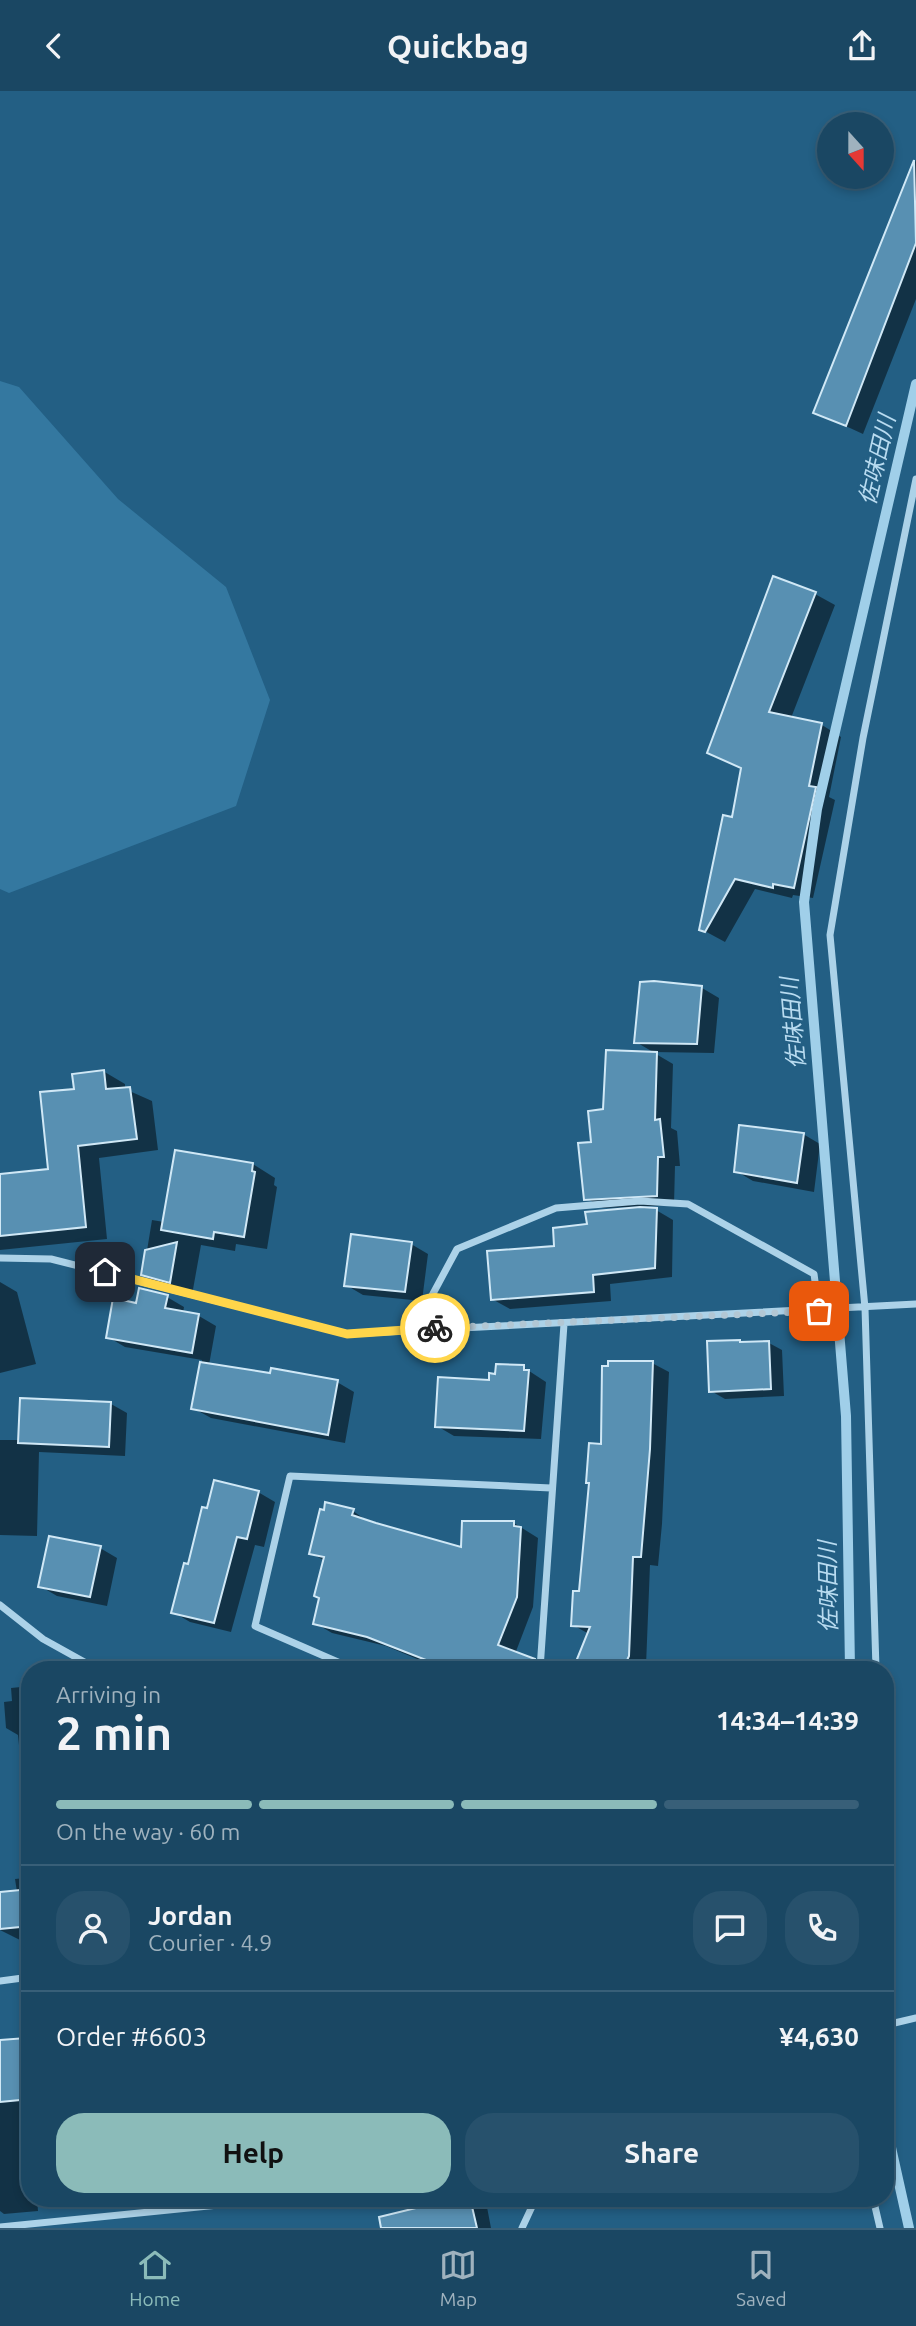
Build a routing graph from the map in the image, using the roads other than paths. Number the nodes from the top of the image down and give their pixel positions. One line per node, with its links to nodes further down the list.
1 (916, 479): 4 (street)
2 (0, 1258): 7 (street)
3 (916, 1304): 4 (street)
4 (865, 1308): 5 (street); 13 (street)
5 (819, 1311): 6 (street); 7 (street)
6 (564, 1324): 7 (street); 8 (street)
7 (414, 1329)
8 (551, 1488): 11 (street); 12 (street)
9 (0, 1605): 10 (street)
10 (83, 1661)
11 (336, 1661)
12 (540, 1661)
13 (876, 1661)
14 (21, 1978): 15 (street)
15 (0, 1981)
16 (916, 2018): 17 (street)
17 (894, 2023)
18 (199, 2207): 21 (street)
19 (532, 2207): 22 (street)
20 (875, 2207): 23 (street)
21 (0, 2227)
22 (522, 2228)
23 (880, 2228)

